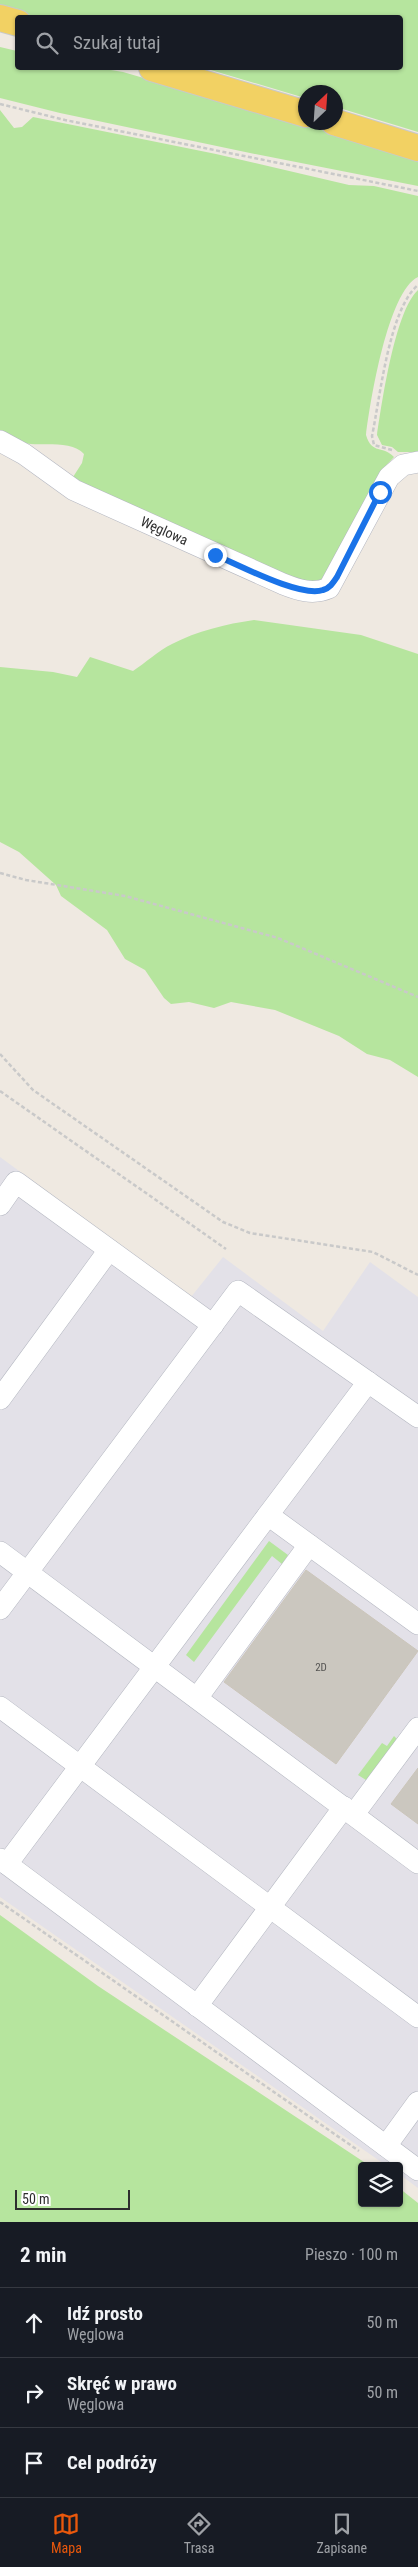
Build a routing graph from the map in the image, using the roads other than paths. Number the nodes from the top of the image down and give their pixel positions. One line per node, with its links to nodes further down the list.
1 (0, 18): 2 (main road)
2 (15, 22)
3 (0, 30): 4 (main road)
4 (15, 34)
5 (161, 70): 6 (main road)
6 (298, 112)
7 (343, 125): 8 (main road)
8 (418, 148)
9 (0, 441): 10 (street, Węglowa)
10 (411, 463)
11 (0, 1205): 12 (street)
12 (109, 1250): 13 (street); 15 (street)
13 (213, 1325): 14 (street); 20 (street)
14 (368, 1382): 16 (street); 17 (street)
15 (0, 1399)
16 (418, 1418)
17 (268, 1515): 18 (street); 23 (street)
18 (310, 1545): 22 (street); 24 (street)
19 (0, 1552): 20 (street)
20 (27, 1572): 21 (street); 23 (street)
21 (0, 1609)
22 (418, 1624)
23 (156, 1667): 24 (street); 27 (street)
24 (198, 1698): 28 (street)
25 (0, 1707): 27 (street)
26 (418, 1728): 28 (street)
27 (80, 1766): 29 (street); 31 (street)
28 (349, 1810): 30 (street); 31 (street)
29 (3, 1862): 32 (street)
30 (418, 1862)
31 (269, 1907): 32 (street); 33 (street)
32 (197, 2006): 35 (street)
33 (418, 2017)
34 (418, 2102): 35 (street)
35 (386, 2146): 36 (street)
36 (418, 2170)

